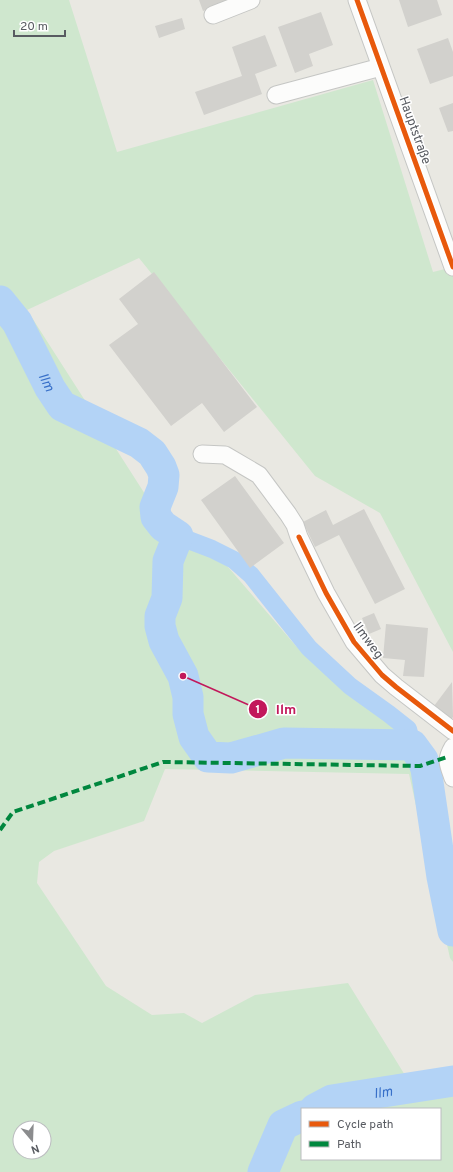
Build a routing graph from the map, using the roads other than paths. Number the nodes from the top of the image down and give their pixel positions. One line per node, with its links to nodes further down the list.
1 (251, 0): 3 (street)
2 (357, 0): 4 (street, Hauptstraße)
3 (213, 15)
4 (381, 67): 5 (street); 6 (street, Hauptstraße)
5 (276, 95)
6 (453, 267)
7 (202, 454): 8 (street, Ilmweg)
8 (453, 731)
9 (453, 747): 10 (street)
10 (453, 778)

